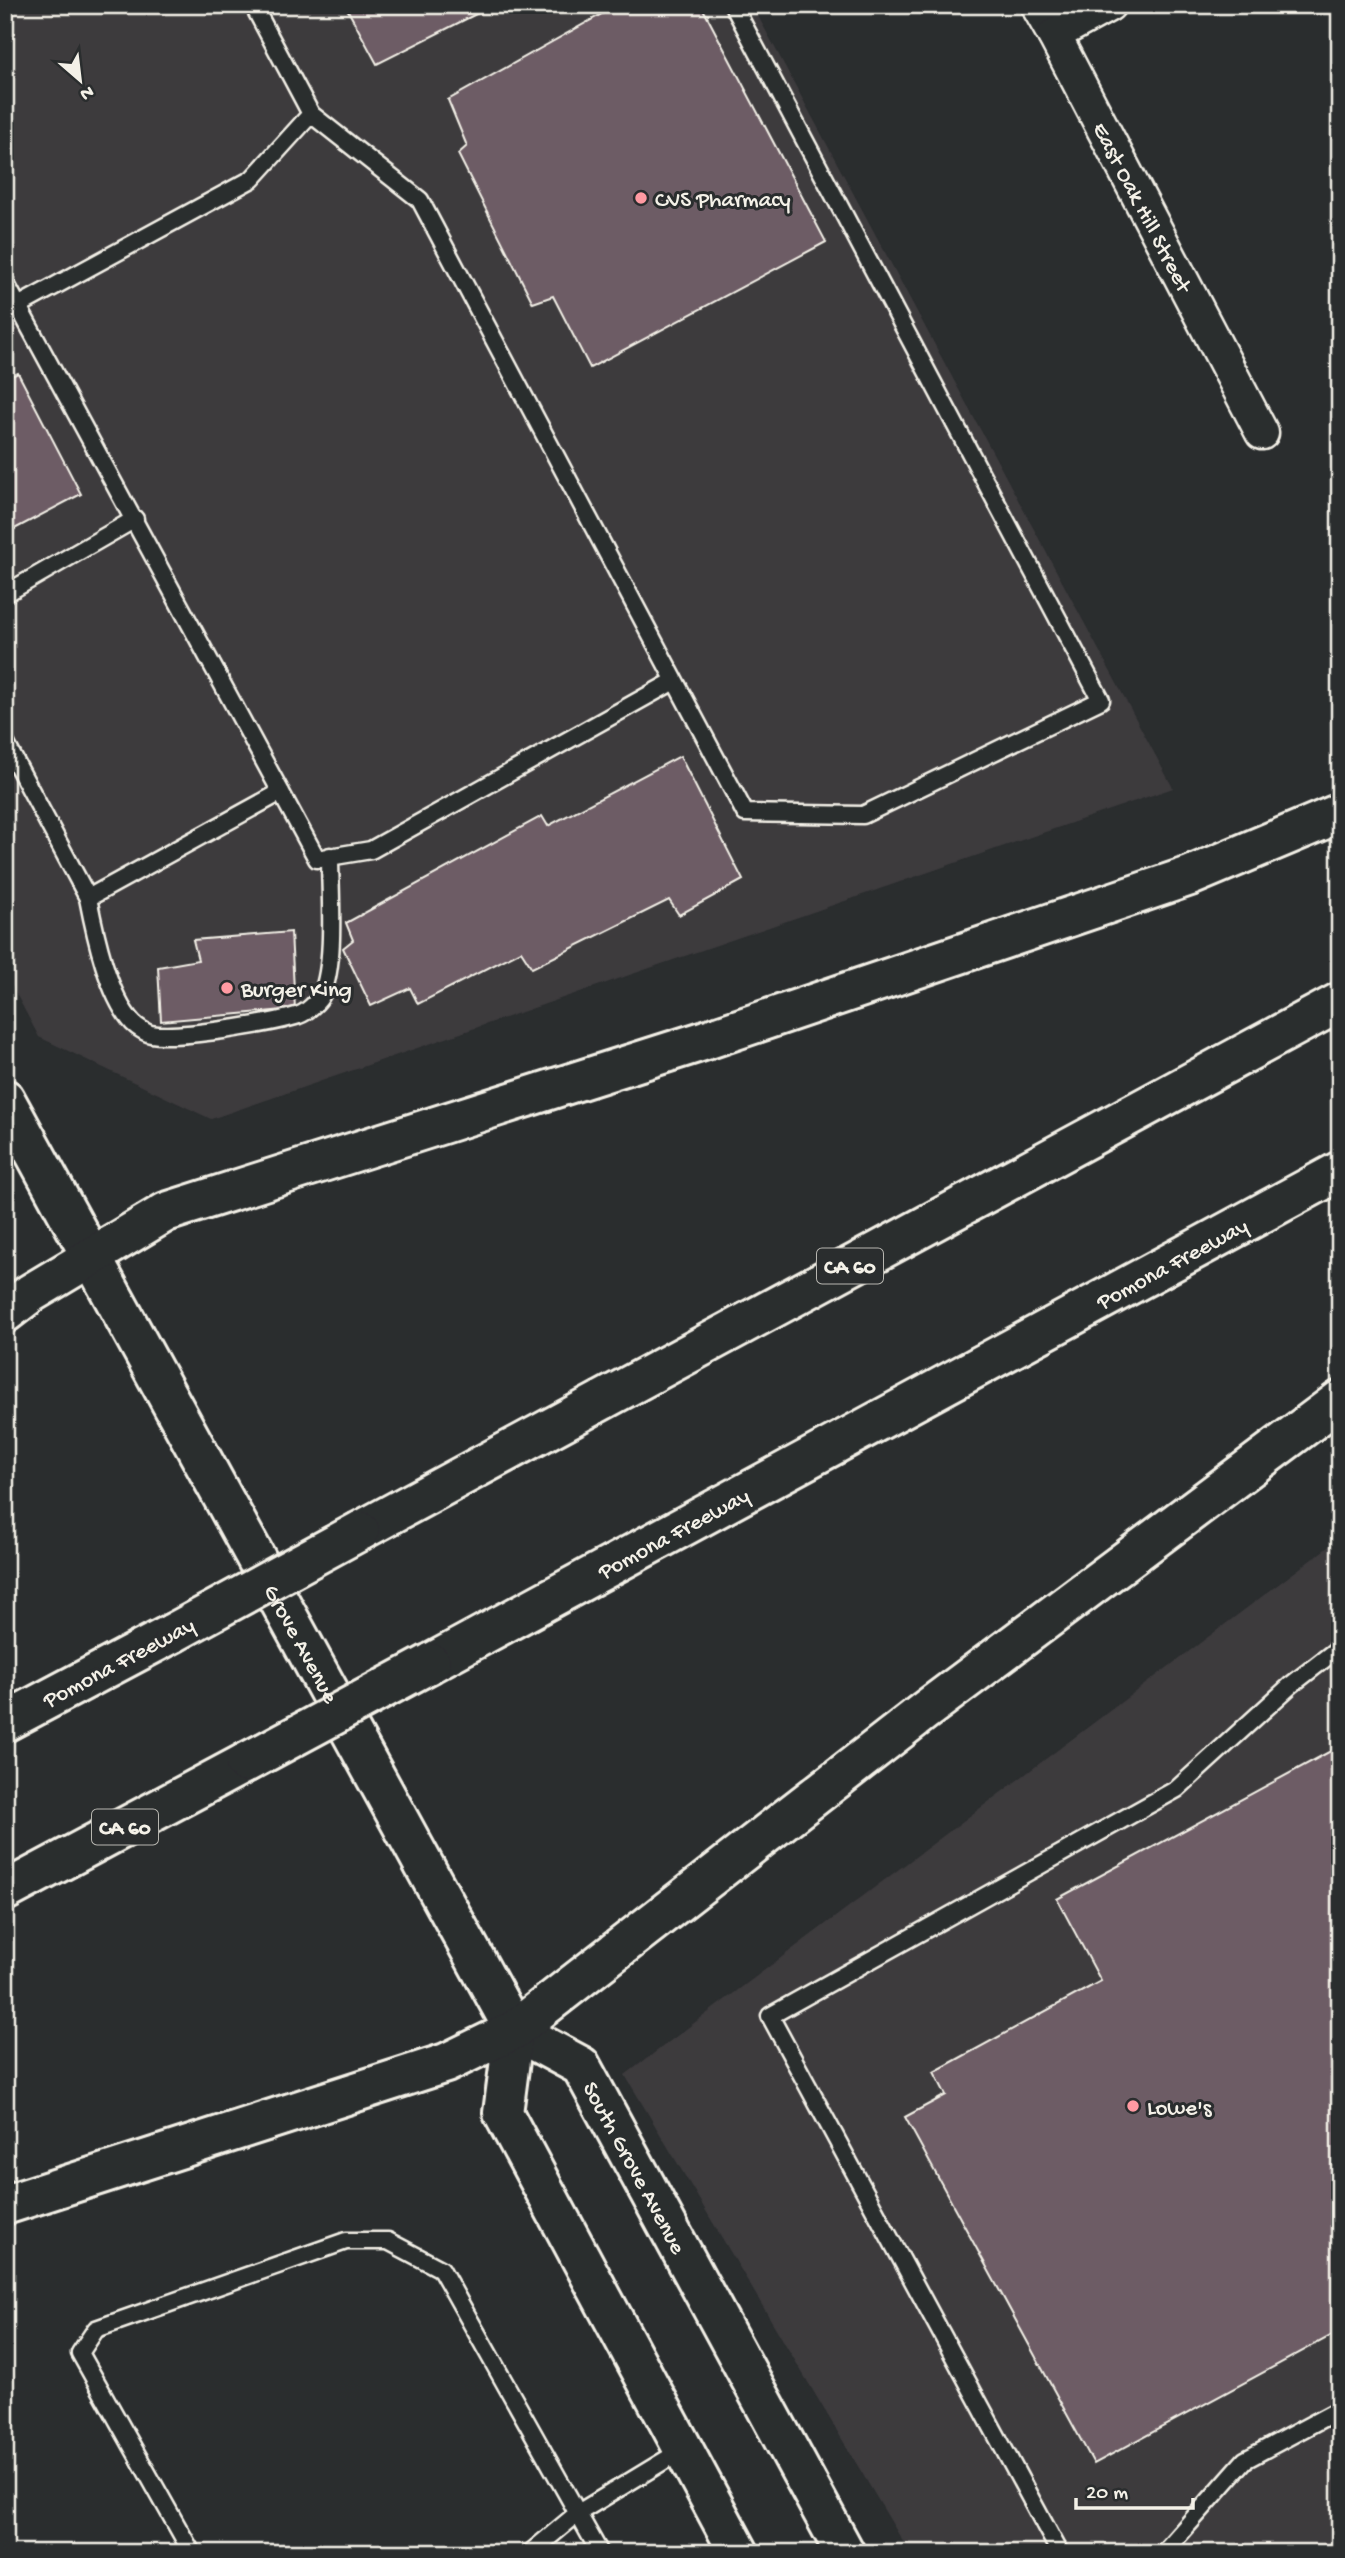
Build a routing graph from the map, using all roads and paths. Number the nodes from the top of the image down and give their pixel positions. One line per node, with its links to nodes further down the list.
1 (253, 5): 6 (lane)
2 (733, 5): 12 (lane)
3 (1037, 5): 5 (street, East Oak Hill Street)
4 (1109, 5): 5 (street)
5 (1054, 35): 9 (street, East Oak Hill Street)
6 (311, 114): 8 (lane); 12 (lane)
7 (5, 282): 8 (lane)
8 (12, 310): 10 (lane)
9 (1262, 433)
10 (135, 519): 11 (lane); 14 (lane)
11 (5, 594)
12 (674, 681): 16 (lane)
13 (5, 742): 17 (lane)
14 (281, 792): 16 (lane); 17 (lane)
15 (1340, 813): 21 (main road)
16 (330, 856): 17 (lane)
17 (88, 898)
18 (1340, 1002): 25 (main road, Pomona Freeway / CA 60, bridge)
19 (5, 1099): 21 (main road)
20 (1340, 1171): 26 (main road, Pomona Freeway / CA 60, bridge)
21 (90, 1256): 22 (main road); 27 (main road, Grove Avenue)
22 (5, 1313)
23 (1340, 1400): 27 (main road)
24 (1340, 1647): 37 (lane)
25 (5, 1721)
26 (5, 1891)
27 (514, 2030): 28 (main road); 30 (main road); 36 (main road, South Grove Avenue)
28 (5, 2206)
29 (1340, 2409): 38 (lane)
30 (682, 2451): 31 (lane); 35 (main road)
31 (578, 2513): 32 (lane); 33 (lane); 34 (lane)
32 (192, 2553)
33 (530, 2553)
34 (600, 2553)
35 (739, 2553)
36 (845, 2553)
37 (1060, 2553)
38 (1163, 2553)

